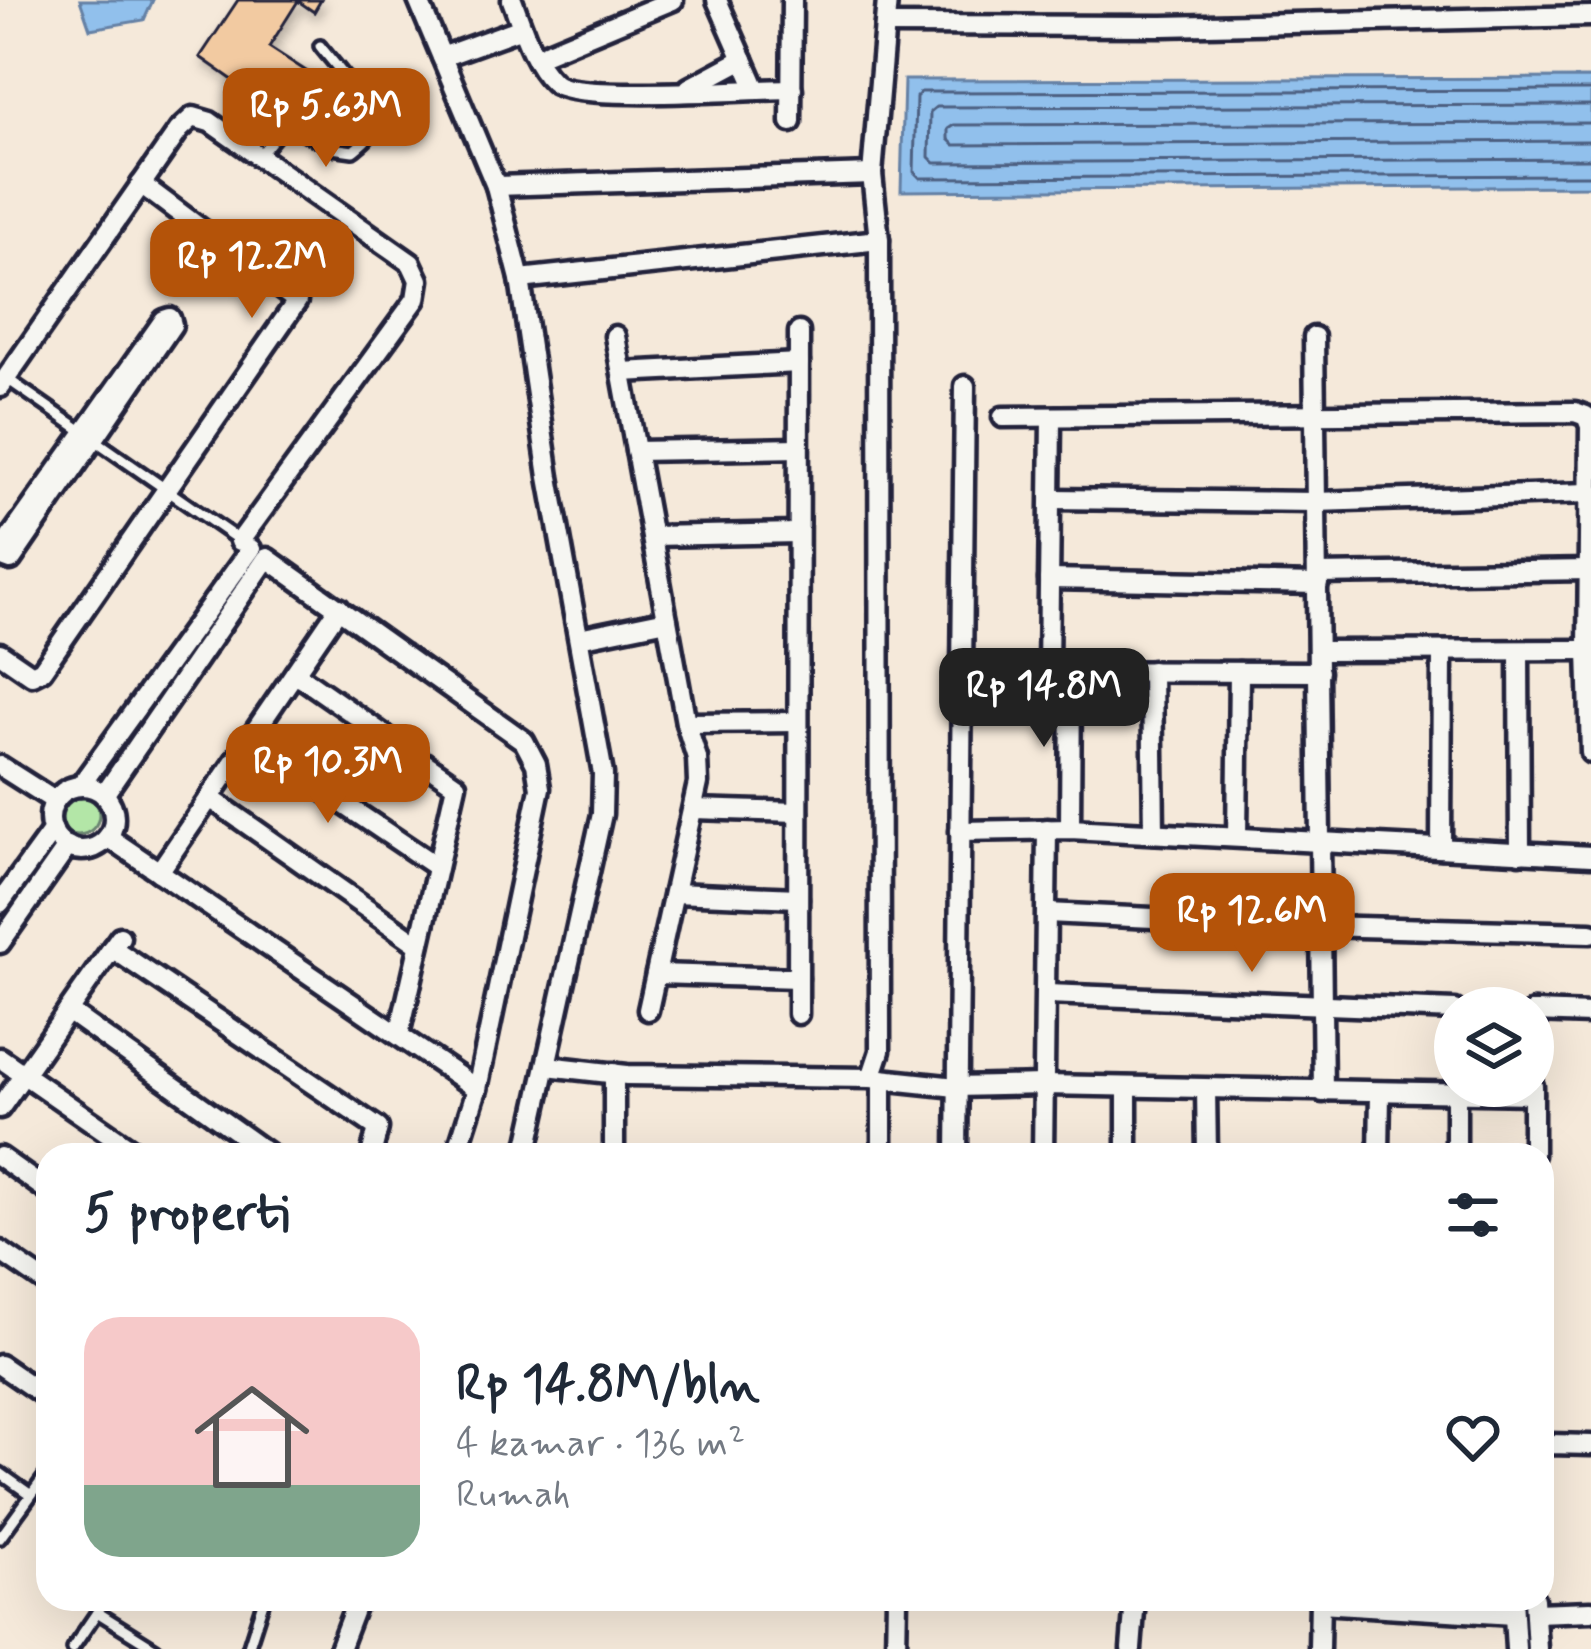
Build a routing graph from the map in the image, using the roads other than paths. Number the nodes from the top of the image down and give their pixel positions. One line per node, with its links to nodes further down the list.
1 (418, 0): 11 (street)
2 (512, 0): 9 (street)
3 (673, 0): 12 (street)
4 (717, 0): 13 (street)
5 (792, 0): 15 (street)
6 (886, 0): 8 (street)
7 (1591, 16): 8 (street)
8 (885, 26): 19 (street)
9 (522, 28): 11 (street); 12 (street)
10 (320, 46): 18 (lane)
11 (442, 57): 21 (street)
12 (536, 57): 16 (street)
13 (743, 59): 14 (street); 16 (street)
14 (756, 89): 15 (street); 16 (street)
15 (792, 89): 17 (street)
16 (685, 91)
17 (791, 122)
18 (259, 156): 20 (street); 43 (street)
19 (872, 174): 21 (street); 22 (street)
20 (141, 184): 29 (street); 37 (street)
21 (496, 186): 23 (street)
22 (879, 240): 23 (street); 111 (street)
23 (520, 279): 50 (street)
24 (799, 332): 27 (street)
25 (616, 336): 28 (street)
26 (1314, 337): 32 (street)
27 (799, 363): 28 (street); 35 (street)
28 (622, 372): 36 (street)
29 (3, 383): 34 (lane)
30 (965, 386): 58 (street)
31 (1003, 417): 33 (street)
32 (1314, 417): 33 (street); 38 (street); 40 (street)
33 (1051, 419): 39 (street)
34 (90, 436): 34 (street); 37 (lane); 44 (street)
35 (798, 448): 36 (street); 41 (street)
36 (636, 451): 42 (street)
37 (166, 490): 43 (lane); 54 (street)
38 (1589, 493): 40 (street); 45 (street)
39 (1051, 499): 40 (street); 46 (street)
40 (1316, 502): 47 (street)
41 (797, 533): 42 (street); 63 (street)
42 (652, 536): 49 (street)
43 (253, 549): 48 (street); 68 (street); 69 (street)
44 (0, 554)
45 (1589, 570): 47 (street); 51 (street)
46 (1049, 579): 47 (street); 56 (street)
47 (1317, 579): 55 (street)
48 (339, 608): 61 (street); 115 (street)
49 (667, 620): 50 (street); 64 (street)
50 (579, 638): 108 (street)
51 (1588, 650): 53 (street); 66 (street)
52 (1442, 651): 53 (street); 55 (street); 83 (street)
53 (1520, 651): 84 (street)
54 (0, 652)
55 (1320, 652): 62 (street)
56 (1048, 670): 57 (street); 58 (street)
57 (1071, 670): 59 (street); 74 (street)
58 (962, 671): 77 (street)
59 (1152, 671): 60 (street); 78 (street)
60 (1239, 672): 62 (street); 80 (street)
61 (295, 673): 65 (street); 86 (street)
62 (1319, 673): 81 (street)
63 (797, 722): 64 (street); 73 (street)
64 (686, 723): 72 (street)
65 (249, 740): 70 (street); 86 (street)
66 (1591, 753)
67 (0, 766): 71 (street)
68 (80, 786): 69 (street); 71 (street)
69 (104, 795): 79 (street)
70 (210, 798): 87 (street); 95 (street)
71 (55, 801): 75 (street)
72 (693, 808): 73 (street); 88 (street)
73 (798, 812): 89 (street)
74 (1070, 829): 76 (street); 78 (street)
75 (53, 830): 82 (street); 90 (street)
76 (1047, 830): 77 (street); 91 (street)
77 (959, 831): 113 (street)
78 (1154, 833): 80 (street)
79 (108, 837): 82 (street); 87 (street)
80 (1237, 837): 81 (street)
81 (1321, 842): 83 (street); 92 (street)
82 (68, 846): 94 (street)
83 (1442, 848): 84 (street)
84 (1520, 853): 85 (street)
85 (1591, 856)
86 (437, 867): 95 (street)
87 (159, 872): 106 (street)
88 (674, 893): 89 (street); 96 (street)
89 (798, 898): 97 (street)
90 (0, 903)
91 (1047, 913): 92 (street); 98 (street)
92 (1321, 926): 93 (street); 99 (street)
93 (1591, 933)
94 (0, 943)
95 (419, 945): 106 (street)
96 (656, 974): 97 (street); 101 (street)
97 (798, 978): 104 (street)
98 (1047, 994): 99 (street); 112 (street)
99 (1322, 1005): 100 (street); 117 (street)
100 (1434, 1009)
101 (648, 1010)
102 (68, 1011): 110 (street); 124 (street); 125 (street)
103 (1554, 1013): 105 (street)
104 (798, 1014)
105 (1591, 1014)
106 (399, 1035): 115 (street)
107 (0, 1058): 110 (street)
108 (547, 1066): 109 (street); 127 (street)
109 (614, 1073): 111 (street); 128 (street)
110 (25, 1074): 122 (street); 123 (street)
111 (877, 1079): 113 (street); 129 (street)
112 (1043, 1084): 113 (street); 114 (street); 131 (street)
113 (956, 1087): 130 (street)
114 (1127, 1087): 116 (street); 132 (street)
115 (477, 1088): 126 (street)
116 (1206, 1089): 117 (street); 133 (street)
117 (1323, 1092): 118 (street)
118 (1380, 1092): 119 (street); 134 (street)
119 (1434, 1093)
120 (1456, 1107): 135 (street)
121 (1533, 1107): 136 (street)
122 (0, 1108)
123 (123, 1143)
124 (245, 1143)
125 (374, 1143)
126 (460, 1143)
127 (529, 1143)
128 (614, 1143)
129 (881, 1143)
130 (957, 1143)
131 (1043, 1143)
132 (1127, 1143)
133 (1207, 1143)
134 (1379, 1143)
135 (1456, 1143)
136 (1533, 1143)
137 (0, 1157): 138 (street)
138 (36, 1182)
139 (0, 1251): 140 (street)
140 (36, 1276)
141 (0, 1365): 142 (street)
142 (36, 1390)
143 (1554, 1444): 144 (street)
144 (1591, 1445)
145 (0, 1473): 147 (lane)
146 (36, 1489): 147 (lane)
147 (32, 1495): 148 (lane)
148 (0, 1538)
149 (1554, 1608): 157 (street)
150 (260, 1611): 161 (lane)
151 (353, 1611): 162 (street)
152 (897, 1611): 163 (street)
153 (1134, 1611): 164 (street)
154 (1320, 1611): 165 (street)
155 (1513, 1611): 166 (street)
156 (1534, 1611): 167 (street)
157 (1591, 1611)
158 (98, 1612): 159 (lane); 160 (lane)
159 (72, 1649)
160 (156, 1649)
161 (248, 1649)
162 (339, 1649)
163 (896, 1649)
164 (1131, 1649)
165 (1319, 1649)
166 (1516, 1649)
167 (1537, 1649)

